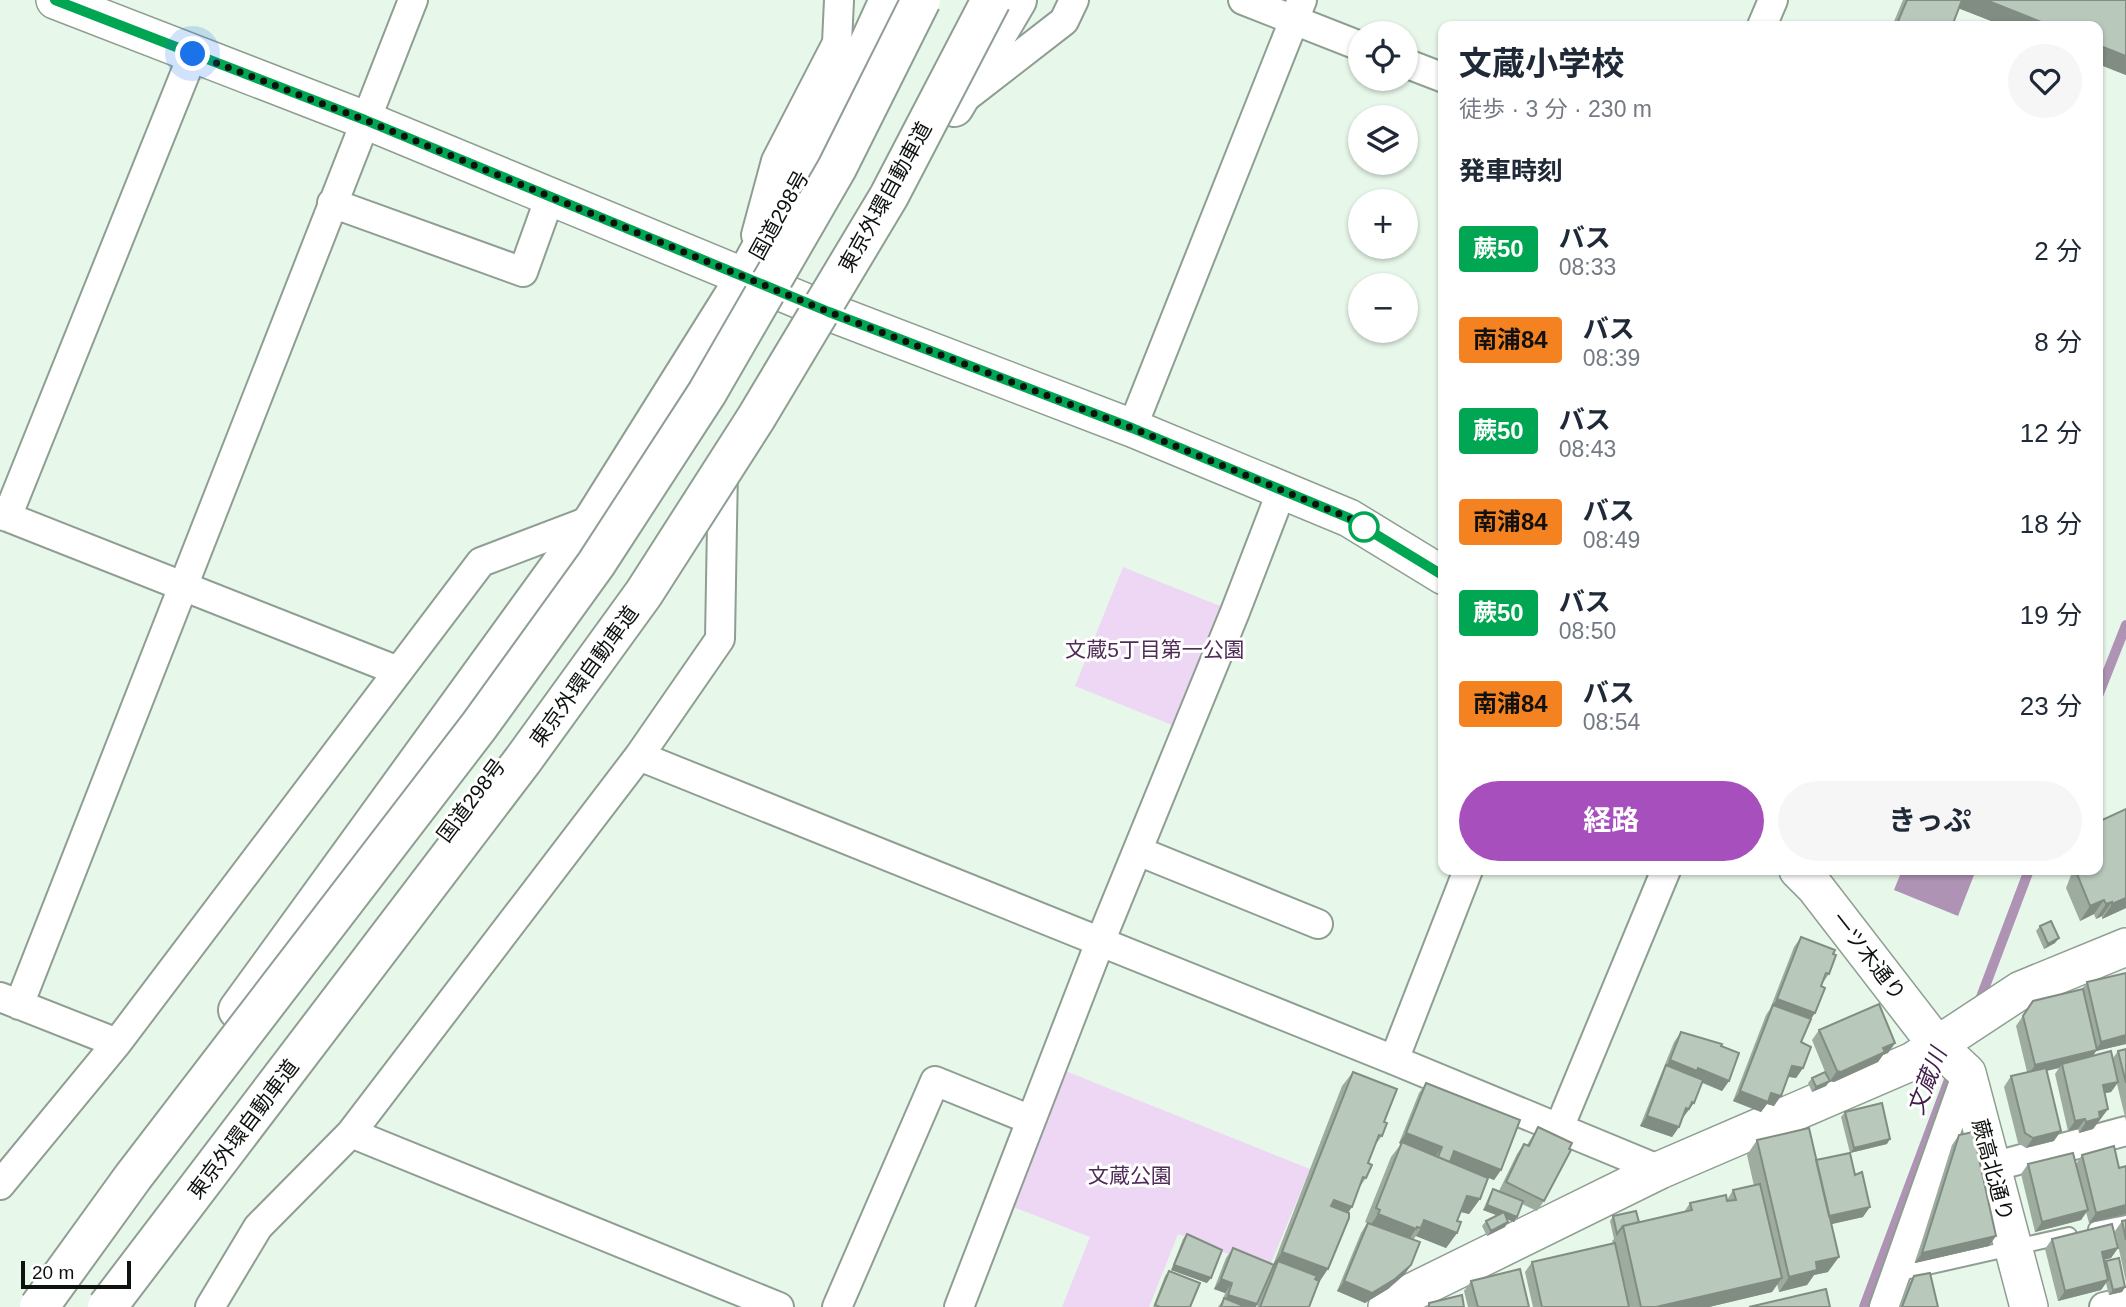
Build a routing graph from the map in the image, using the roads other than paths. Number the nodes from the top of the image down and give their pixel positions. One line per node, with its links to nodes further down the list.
1 (55, 0): 14 (street)
2 (413, 0): 18 (street)
3 (839, 0): 21 (street)
4 (888, 0): 21 (highway, 国道298号)
5 (921, 0): 56 (highway, bridge)
6 (991, 0): 58 (highway, 東京外環自動車道, bridge)
7 (1017, 0): 17 (highway, 国道298号)
8 (1074, 0): 17 (street)
9 (1243, 0): 11 (street)
10 (1773, 0): 12 (street)
11 (1298, 10): 13 (street); 23 (street)
12 (1764, 21)
13 (1348, 39)
14 (193, 54): 18 (street); 26 (street)
15 (1418, 68): 16 (street)
16 (1438, 76)
17 (954, 106): 22 (highway, 国道298号)
18 (365, 120): 19 (street); 20 (street)
19 (550, 197): 20 (street); 21 (street)
20 (332, 203): 29 (street)
21 (745, 278): 22 (street); 27 (highway, 国道298号)
22 (829, 312): 23 (street); 24 (highway, 国道298号)
23 (1132, 428): 25 (street)
24 (723, 465): 31 (street); 57 (highway, 国道298号)
25 (1282, 490): 28 (street); 32 (street)
26 (4, 515): 29 (street)
27 (594, 519): 30 (street); 55 (highway, 国道298号)
28 (1438, 572)
29 (181, 587): 30 (street); 39 (street)
30 (398, 671): 40 (street)
31 (639, 755): 37 (street); 46 (street)
32 (1138, 851): 36 (street); 37 (street)
33 (1466, 875): 42 (street)
34 (1664, 875): 44 (street)
35 (1803, 875): 41 (street, 一ツ木通り)
36 (1318, 924)
37 (1100, 942): 42 (street); 43 (street)
38 (2126, 947): 41 (street)
39 (9, 1001): 40 (street)
40 (117, 1042): 49 (street)
41 (1954, 1053): 47 (street, 蕨高北通り); 48 (street); 52 (street)
42 (1394, 1060): 44 (street)
43 (1031, 1120): 61 (street); 62 (street)
44 (1559, 1128): 48 (street)
45 (2126, 1130): 47 (street)
46 (351, 1133): 53 (street); 59 (street)
47 (1992, 1167): 51 (street, 蕨高北通り)
48 (1660, 1170): 63 (street)
49 (0, 1185)
50 (2126, 1223): 51 (lane)
51 (2014, 1248): 52 (lane); 65 (street, 蕨高北通り)
52 (1896, 1274): 64 (street)
53 (727, 1297): 60 (street)
54 (2126, 1302): 66 (street)
55 (17, 1307)
56 (39, 1307)
57 (90, 1307)
58 (107, 1307)
59 (210, 1307)
60 (779, 1307)
61 (837, 1307)
62 (959, 1307)
63 (1387, 1307)
64 (1884, 1307)
65 (2029, 1307)
66 (2104, 1307)

